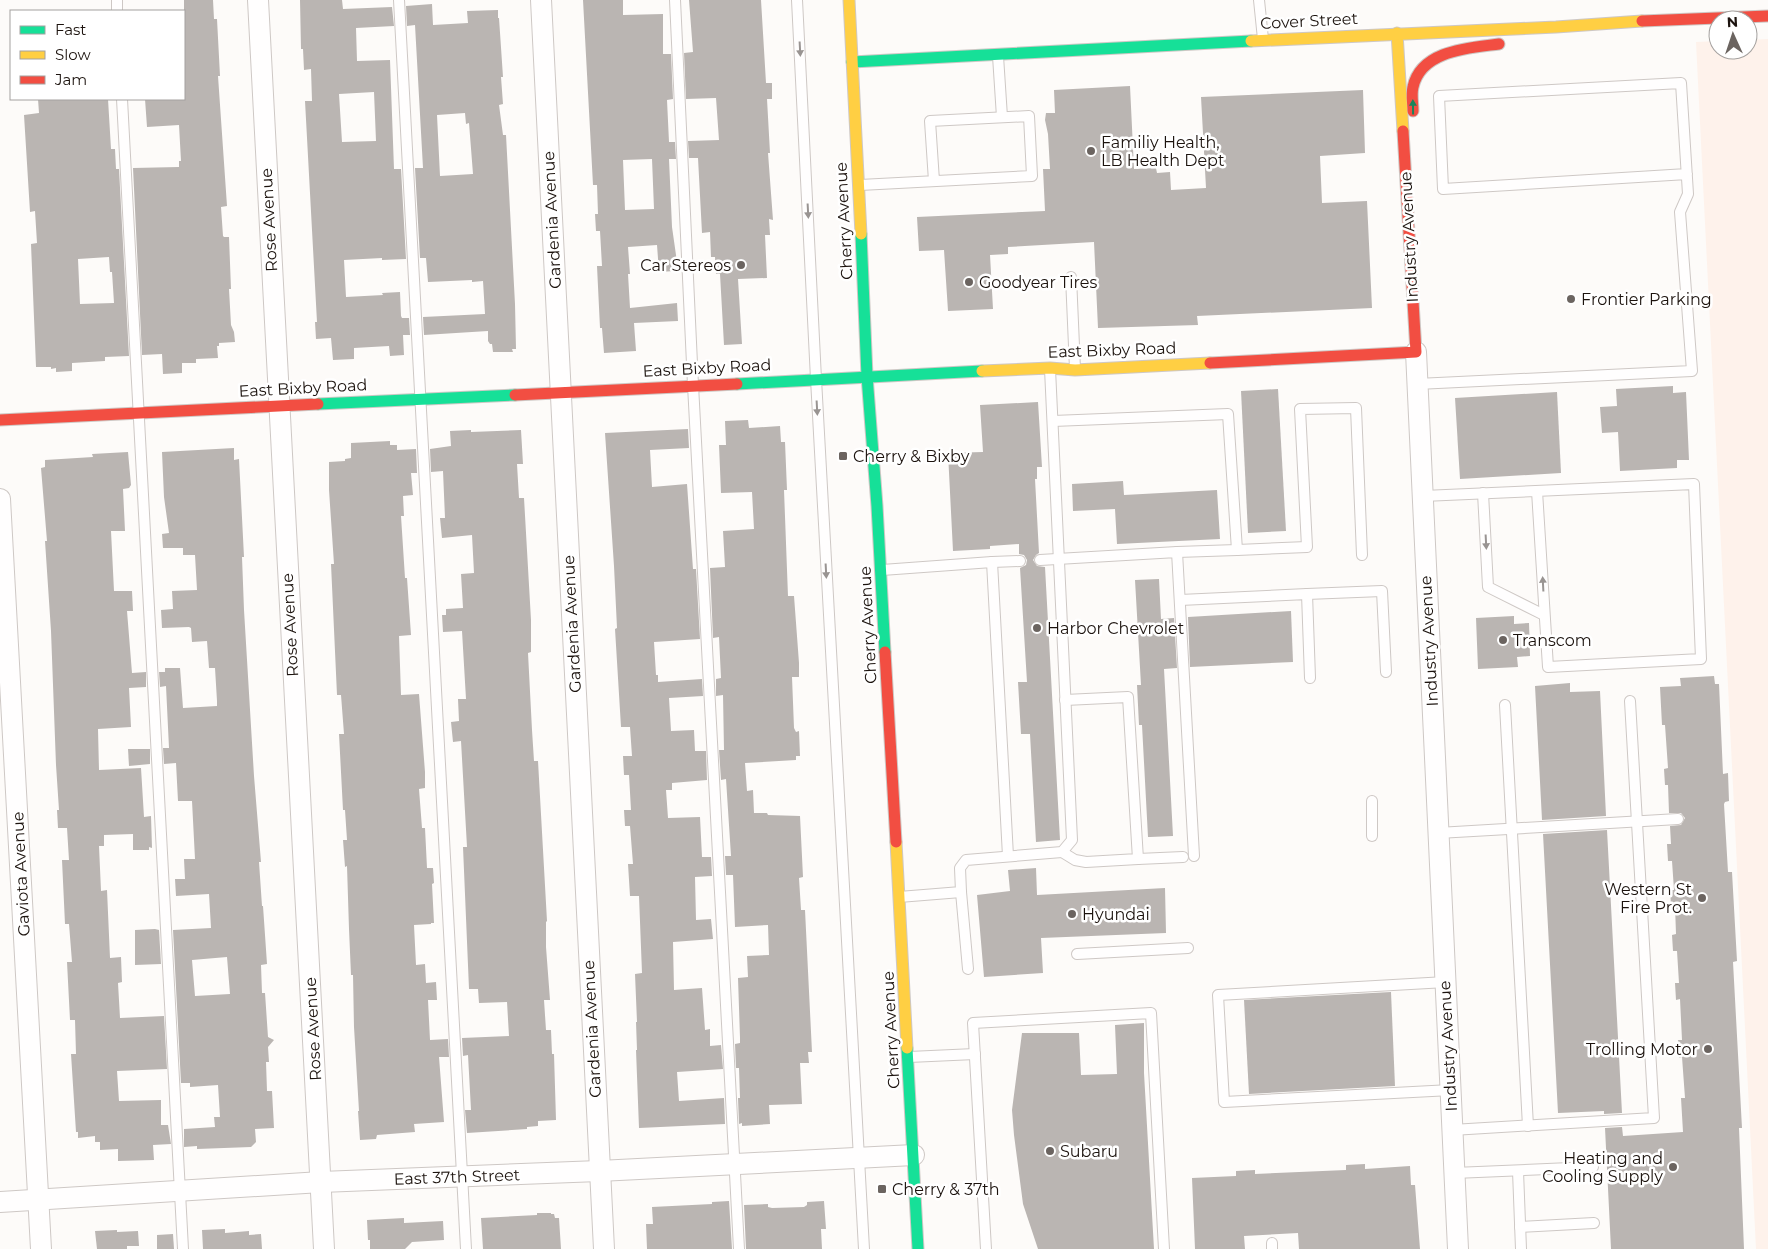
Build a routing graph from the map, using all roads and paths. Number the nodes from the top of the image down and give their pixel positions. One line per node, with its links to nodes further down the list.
1 (258, 0): 30 (street, Rose Avenue)
2 (399, 0): 29 (lane)
3 (541, 0): 28 (street, Gardenia Avenue)
4 (675, 0): 27 (lane)
5 (797, 0): 25 (lane, one-way to 25)
6 (849, 0): 13 (street, Cherry Avenue)
7 (1259, 0): 11 (lane)
8 (1768, 16): 9 (street, Cover Street)
9 (1556, 27): 10 (street, Cover Street); 19 (street, one-way to 9)
10 (1397, 33): 11 (street, Cover Street); 19 (street, Industry Avenue)
11 (1263, 40): 12 (street, Cover Street)
12 (998, 55): 13 (street, Cover Street); 15 (lane)
13 (852, 62): 18 (street, Cherry Avenue)
14 (122, 100): 31 (lane)
15 (1002, 117): 17 (lane); 17 (lane)
16 (1687, 174): 16 (lane); 26 (lane)
17 (934, 181): 18 (lane)
18 (860, 185): 24 (street, Cherry Avenue)
19 (1406, 190): 21 (street, Industry Avenue)
20 (1071, 277): 23 (lane)
21 (1416, 352): 23 (street, East Bixby Road); 26 (street, Industry Avenue)
22 (1050, 368): 23 (street, East Bixby Road); 24 (street, East Bixby Road); 33 (lane)
23 (1075, 370)
24 (867, 376): 25 (street, East Bixby Road); 45 (street, Cherry Avenue)
25 (816, 380): 27 (street, East Bixby Road); 77 (lane, one-way to 77)
26 (1417, 384): 36 (street, Industry Avenue)
27 (693, 385): 28 (street, East Bixby Road); 78 (lane)
28 (561, 391): 29 (street, East Bixby Road); 80 (street, Gardenia Avenue)
29 (421, 399): 30 (street, East Bixby Road); 83 (lane)
30 (278, 406): 31 (street, East Bixby Road); 84 (street, Rose Avenue)
31 (138, 412): 32 (street, East Bixby Road); 85 (lane)
32 (0, 420)
33 (1053, 421): 38 (lane); 41 (lane)
34 (1537, 491): 35 (lane); 48 (lane, one-way to 34); 48 (lane)
35 (1483, 493): 36 (lane); 48 (lane, one-way to 48)
36 (1423, 496): 58 (street, Industry Avenue)
37 (0, 499): 86 (street, Gaviota Avenue)
38 (1237, 550): 39 (lane); 40 (lane)
39 (1177, 552): 41 (lane); 47 (lane)
40 (1362, 555)
41 (1059, 559): 42 (lane); 51 (lane)
42 (1040, 560)
43 (1020, 561): 44 (lane)
44 (992, 562): 45 (lane); 61 (lane)
45 (881, 570): 66 (street, Cherry Avenue)
46 (1307, 594): 47 (lane); 49 (lane); 50 (lane)
47 (1180, 600): 62 (lane)
48 (1544, 615)
49 (1386, 672)
50 (1310, 678)
51 (1065, 700): 60 (lane); 64 (lane)
52 (1630, 701): 56 (lane)
53 (1506, 705): 57 (lane)
54 (1372, 802): 59 (lane)
55 (1678, 819): 56 (lane)
56 (1637, 821): 57 (lane); 74 (lane)
57 (1512, 828): 58 (lane); 74 (lane)
58 (1438, 833): 70 (street, Industry Avenue)
59 (1372, 836)
60 (1062, 852): 61 (lane); 64 (lane)
61 (1008, 856): 65 (lane)
62 (1194, 856)
63 (1183, 857): 64 (lane)
64 (1138, 859)
65 (961, 892): 66 (lane); 69 (lane)
66 (899, 897): 72 (street, Cherry Avenue)
67 (1188, 948): 68 (lane)
68 (1077, 954)
69 (968, 969)
70 (1446, 982): 73 (street, Industry Avenue); 73 (lane)
71 (975, 1054): 72 (lane); 98 (lane); 99 (lane)
72 (908, 1057): 76 (street, Cherry Avenue)
73 (1451, 1090): 75 (street, Industry Avenue)
74 (1528, 1126): 75 (lane)
75 (1452, 1130): 82 (street, Industry Avenue)
76 (914, 1155): 77 (street, East 37th Street); 97 (street, Cherry Avenue)
77 (859, 1158): 78 (street, East 37th Street); 96 (lane)
78 (734, 1164): 80 (street, East 37th Street); 95 (lane)
79 (1593, 1167): 81 (lane)
80 (599, 1171): 83 (street, East 37th Street); 94 (street, Gardenia Avenue)
81 (1518, 1171): 82 (lane); 89 (lane)
82 (1454, 1173): 100 (street, Industry Avenue)
83 (462, 1177): 84 (street, East 37th Street); 93 (lane)
84 (321, 1182): 85 (street, East 37th Street); 92 (street, Rose Avenue)
85 (180, 1191): 86 (street, East 37th Street); 91 (lane)
86 (39, 1200): 87 (street, East 37th Street); 90 (street, Gaviota Avenue)
87 (0, 1202)
88 (1594, 1223): 89 (lane)
89 (1520, 1227): 101 (lane)
90 (42, 1249)
91 (183, 1249)
92 (324, 1249)
93 (466, 1249)
94 (604, 1249)
95 (739, 1249)
96 (864, 1249)
97 (918, 1249)
98 (986, 1249)
99 (1164, 1249)
100 (1458, 1249)
101 (1521, 1249)

